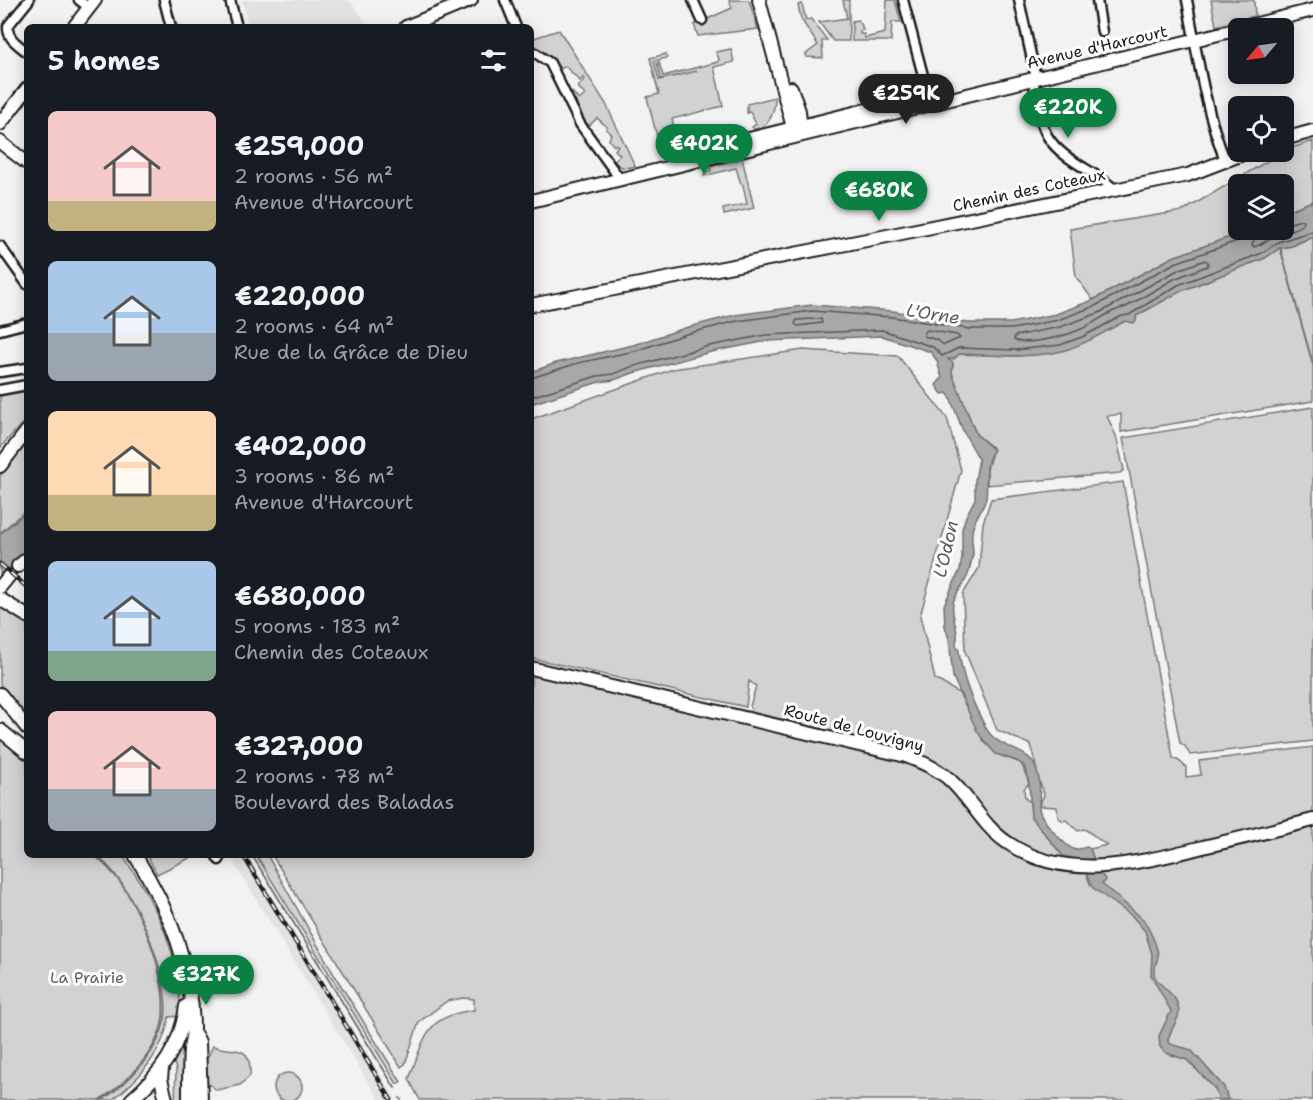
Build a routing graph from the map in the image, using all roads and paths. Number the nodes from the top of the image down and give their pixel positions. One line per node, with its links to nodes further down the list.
1 (28, 0): 25 (street)
2 (164, 0): 18 (street)
3 (230, 0): 19 (street)
4 (471, 0): 20 (main road)
5 (505, 0): 21 (street)
6 (693, 0): 16 (street)
7 (759, 0): 27 (main road)
8 (767, 0): 27 (main road)
9 (903, 0): 30 (street)
10 (1019, 0): 28 (street)
11 (1097, 0): 22 (street)
12 (1187, 0): 24 (street)
13 (88, 3): 17 (main road)
14 (1313, 10): 15 (main road, Avenue d'Harcourt)
15 (1282, 18)
16 (702, 20)
17 (76, 24)
18 (170, 24)
19 (236, 24)
20 (418, 24)
21 (515, 24)
22 (1102, 32)
23 (1228, 32): 24 (main road, Avenue d'Harcourt)
24 (1194, 41): 28 (main road, Avenue d'Harcourt); 39 (street)
25 (24, 49)
26 (534, 52): 40 (street)
27 (783, 73): 34 (main road)
28 (1034, 78): 31 (main road, Avenue d'Harcourt); 41 (street)
29 (24, 93): 32 (main road)
30 (929, 98): 31 (main road); 34 (main road)
31 (946, 99): 34 (main road)
32 (0, 124)
33 (1313, 131): 35 (main road)
34 (798, 132): 40 (main road)
35 (1294, 136)
36 (0, 142): 38 (main road)
37 (1228, 159): 39 (main road, Chemin des Coteaux)
38 (24, 160)
39 (1225, 160): 41 (main road, Chemin des Coteaux)
40 (620, 179): 42 (main road)
41 (1114, 189): 45 (main road, Chemin des Coteaux)
42 (534, 200)
43 (0, 246): 44 (street)
44 (24, 280)
45 (534, 304)
46 (24, 324): 47 (street)
47 (0, 330)
48 (24, 368): 49 (street)
49 (0, 372)
50 (24, 386): 51 (street)
51 (0, 390)
52 (24, 435): 53 (main road)
53 (0, 466)
54 (9, 576): 55 (main road)
55 (0, 587)
56 (0, 599): 57 (main road)
57 (24, 614)
58 (534, 669): 63 (main road, Route de Louvigny)
59 (0, 694): 60 (main road)
60 (24, 725)
61 (0, 730): 62 (main road)
62 (24, 750)
63 (1313, 820)
64 (137, 858): 66 (main road)
65 (145, 858): 66 (main road)
66 (158, 894): 67 (main road)
67 (189, 985): 68 (main road); 70 (main road)
68 (194, 1029): 69 (main road); 74 (main road)
69 (190, 1050): 73 (main road); 74 (main road)
70 (162, 1069): 71 (main road); 72 (main road)
71 (131, 1100)
72 (166, 1100)
73 (189, 1100)
74 (199, 1100)

